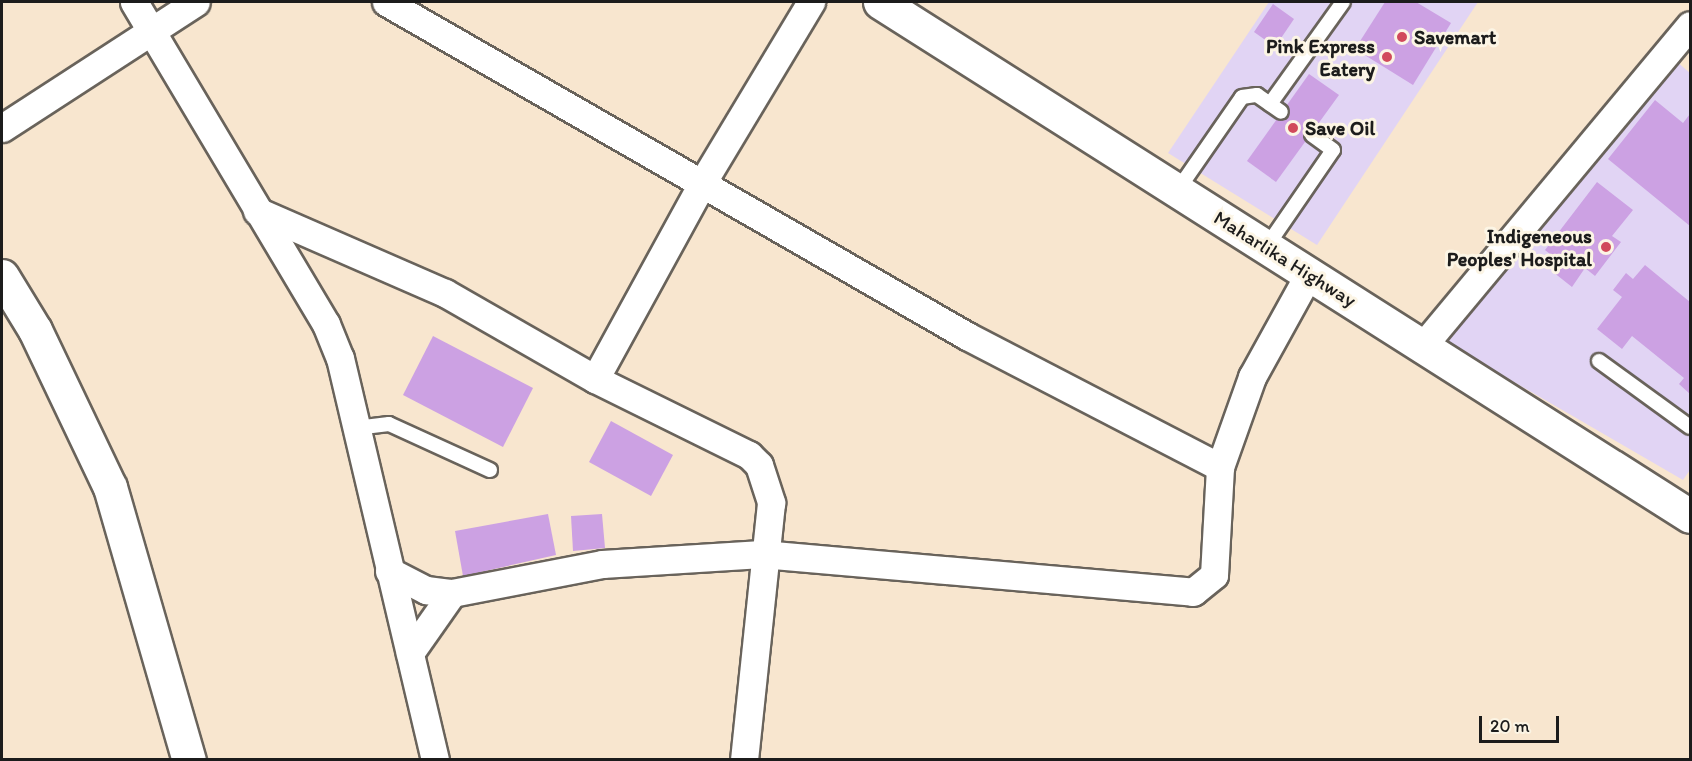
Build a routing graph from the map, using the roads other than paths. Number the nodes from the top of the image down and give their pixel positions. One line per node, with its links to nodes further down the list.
1 (134, 2): 7 (street)
2 (196, 2): 7 (street)
3 (386, 2): 11 (street)
4 (811, 2): 11 (street)
5 (880, 2): 12 (main road, Maharlika Highway)
6 (1342, 2): 12 (lane)
7 (151, 30): 9 (street); 13 (street)
8 (1686, 41): 17 (street)
9 (2, 128)
10 (1312, 135): 14 (lane)
11 (701, 185): 19 (street); 22 (street)
12 (1177, 191): 14 (main road, Maharlika Highway)
13 (257, 211): 19 (street); 21 (street)
14 (1267, 246): 15 (main road, Maharlika Highway)
15 (1310, 272): 17 (main road, Maharlika Highway); 22 (street)
16 (2, 276): 29 (main road)
17 (1421, 348): 24 (main road, Maharlika Highway)
18 (1599, 361): 20 (lane)
19 (595, 379): 25 (street)
20 (1690, 427)
21 (356, 428): 23 (lane); 26 (street)
22 (1220, 467): 25 (street)
23 (490, 470)
24 (1688, 509)
25 (762, 554): 27 (street); 31 (street)
26 (389, 571): 27 (street); 28 (street)
27 (452, 593): 28 (street)
28 (410, 653): 30 (street)
29 (189, 759)
30 (435, 759)
31 (744, 759)

